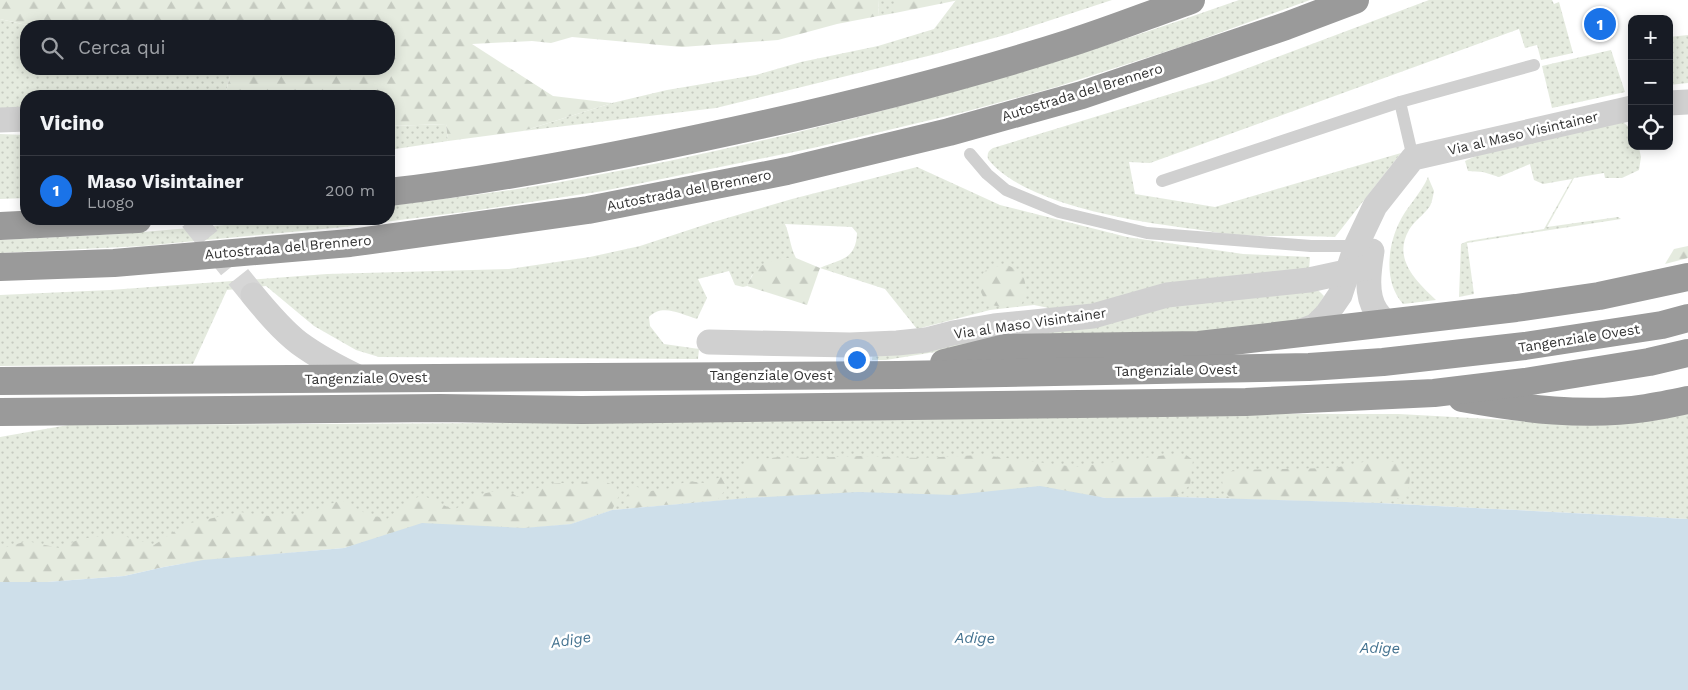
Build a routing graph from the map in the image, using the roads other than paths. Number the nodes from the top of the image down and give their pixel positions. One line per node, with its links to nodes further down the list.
1 (1191, 0): 13 (highway)
2 (1355, 0): 17 (highway, Autostrada del Brennero)
3 (1534, 65): 4 (lane)
4 (1400, 102): 11 (lane); 12 (lane)
5 (1688, 102): 6 (street)
6 (1673, 103)
7 (1628, 109): 11 (street, Via al Maso Visintainer)
8 (20, 119): 9 (street)
9 (0, 120)
10 (970, 154): 16 (lane)
11 (1413, 158): 16 (street); 18 (street)
12 (1162, 181)
13 (395, 191)
14 (20, 225): 15 (highway)
15 (0, 226)
16 (1356, 246): 18 (street)
17 (0, 266)
18 (1359, 270): 22 (street); 23 (street); 24 (street, Via al Maso Visintainer)
19 (1688, 277): 22 (highway)
20 (253, 296): 27 (street)
21 (1688, 318): 26 (highway, Tangenziale Ovest)
22 (1387, 323): 23 (highway)
23 (1294, 334): 26 (highway)
24 (709, 342)
25 (1688, 353): 29 (highway)
26 (898, 375): 27 (highway, Tangenziale Ovest)
27 (360, 378): 28 (highway, Tangenziale Ovest)
28 (0, 381)
29 (1434, 393): 30 (highway); 31 (highway)
30 (1688, 400)
31 (0, 412)

